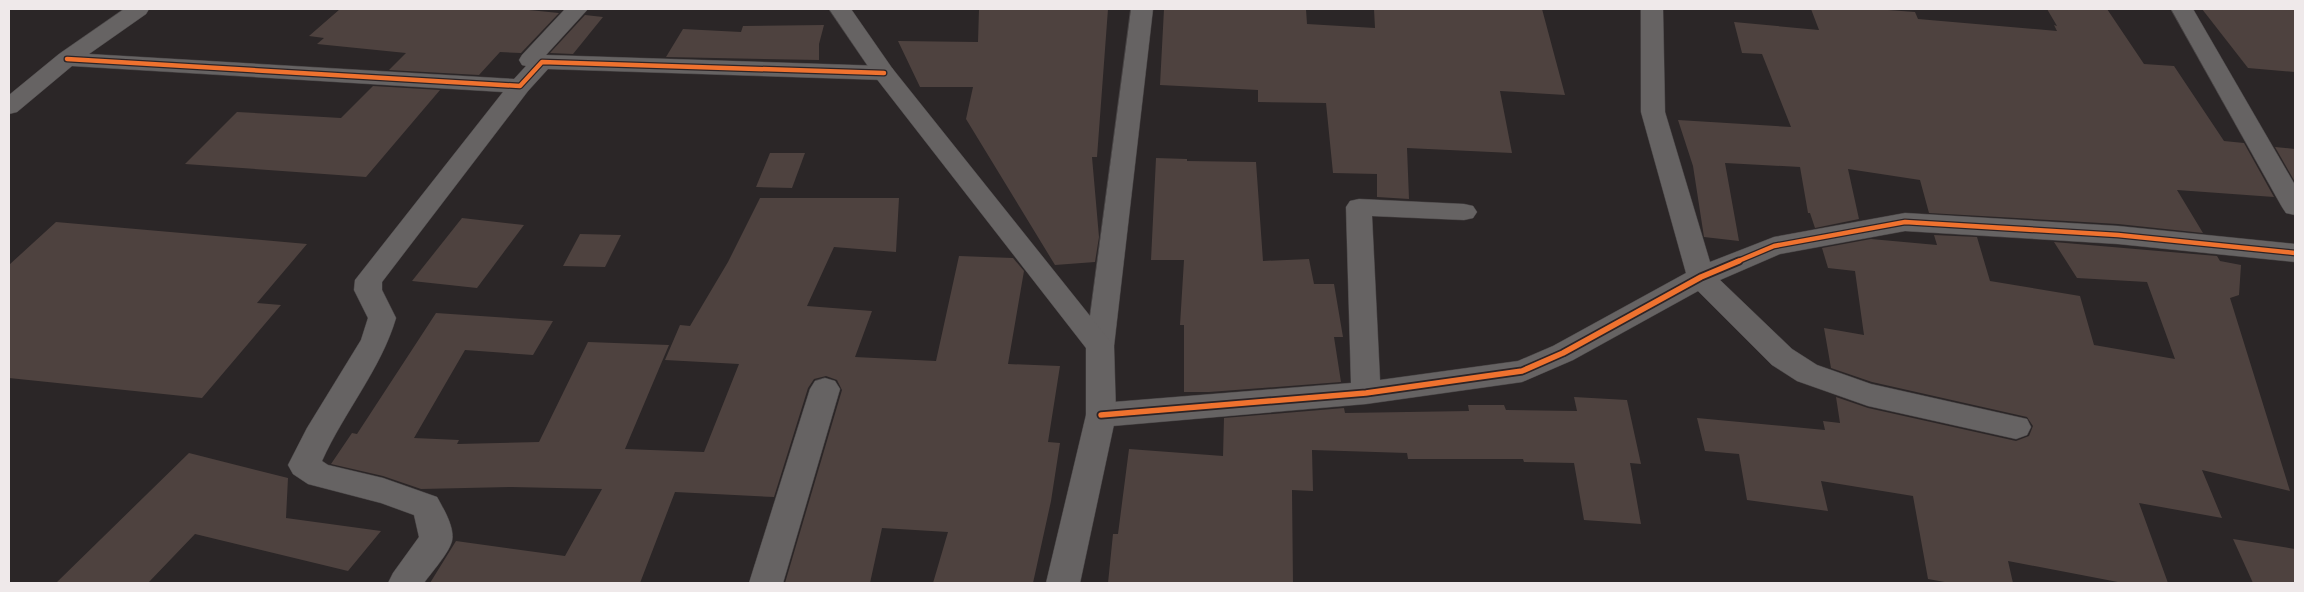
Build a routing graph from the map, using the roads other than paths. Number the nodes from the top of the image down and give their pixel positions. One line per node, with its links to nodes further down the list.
1 (138, 9): 7 (street)
2 (577, 9): 8 (street)
3 (840, 9): 9 (street)
4 (1142, 9): 16 (street)
5 (1652, 9): 15 (street)
6 (2182, 9): 12 (street)
7 (67, 59): 10 (street); 11 (street)
8 (542, 62): 9 (street); 10 (street)
9 (884, 73): 16 (street)
10 (520, 86): 21 (street)
11 (9, 107)
12 (2295, 207)
13 (1464, 212): 18 (street)
14 (2295, 253): 15 (street)
15 (1700, 277): 18 (street); 20 (street)
16 (1100, 346): 19 (street)
17 (825, 389): 22 (street)
18 (1366, 393): 19 (street)
19 (1101, 415): 23 (street)
20 (2016, 427)
21 (405, 583)
22 (766, 583)
23 (1063, 583)

